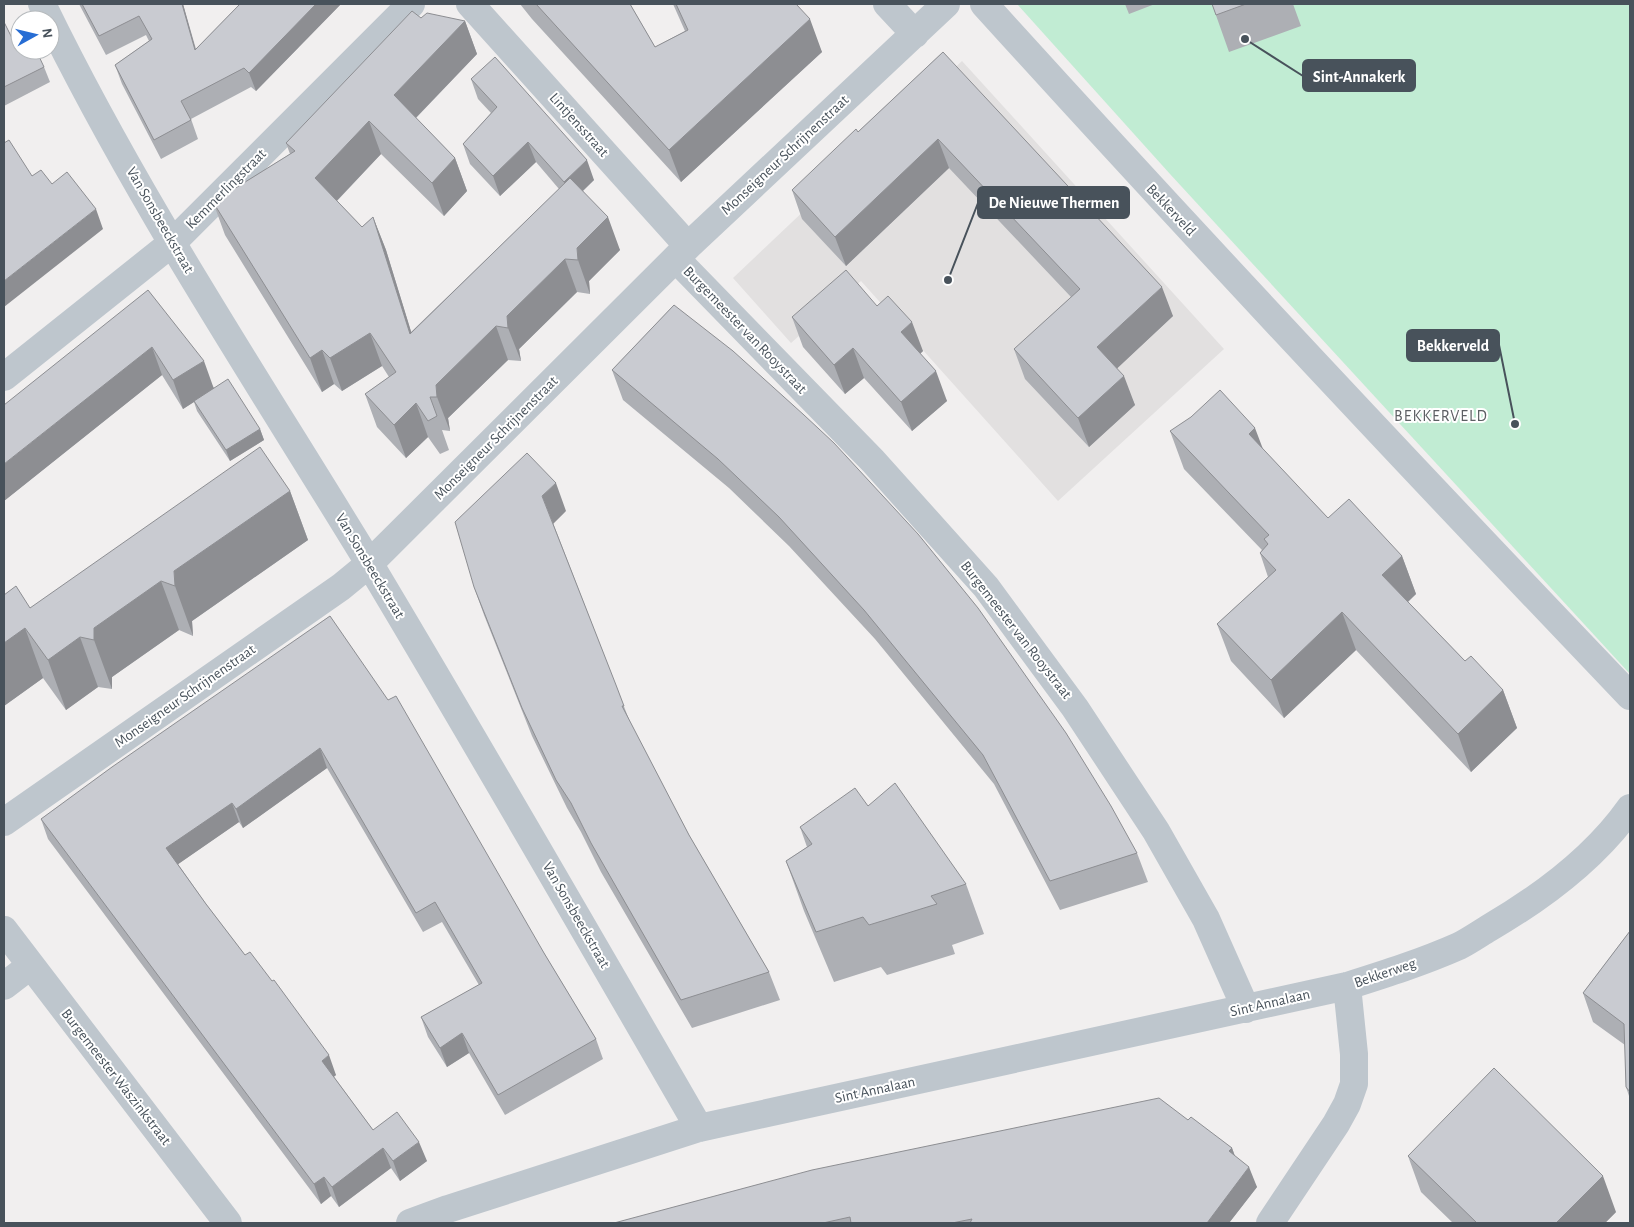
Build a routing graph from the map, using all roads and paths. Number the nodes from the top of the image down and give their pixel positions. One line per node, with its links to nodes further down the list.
1 (42, 4): 8 (street, Van Sonsbeeckstraat)
2 (411, 4): 8 (street, Kemmerlingstraat)
3 (470, 4): 9 (street, Lintjensstraat)
4 (887, 4): 7 (street)
5 (946, 4): 7 (street, Monseigneur Schrijnenstraat)
6 (984, 4): 12 (street, Bekkerveld)
7 (914, 34): 9 (street, Monseigneur Schrijnenstraat)
8 (172, 243): 10 (street, Kemmerlingstraat); 11 (street, Van Sonsbeeckstraat)
9 (682, 252): 11 (street, Monseigneur Schrijnenstraat); 19 (street, Burgemeester van Rooystraat)
10 (4, 377)
11 (369, 564): 14 (street, Monseigneur Schrijnenstraat); 20 (street, Van Sonsbeeckstraat)
12 (1630, 696)
13 (1630, 808): 18 (street, Bekkerweg)
14 (4, 822)
15 (4, 930): 16 (street, Burgemeester Waszinkstraat)
16 (30, 966): 17 (street); 21 (street, Burgemeester Waszinkstraat)
17 (4, 986)
18 (1347, 986): 19 (street, Sint Annalaan); 23 (street, Bekkerweg)
19 (1246, 1009): 20 (street, Sint Annalaan)
20 (699, 1128): 22 (street, Sint Annalaan)
21 (228, 1223)
22 (410, 1223)
23 (1270, 1223)

